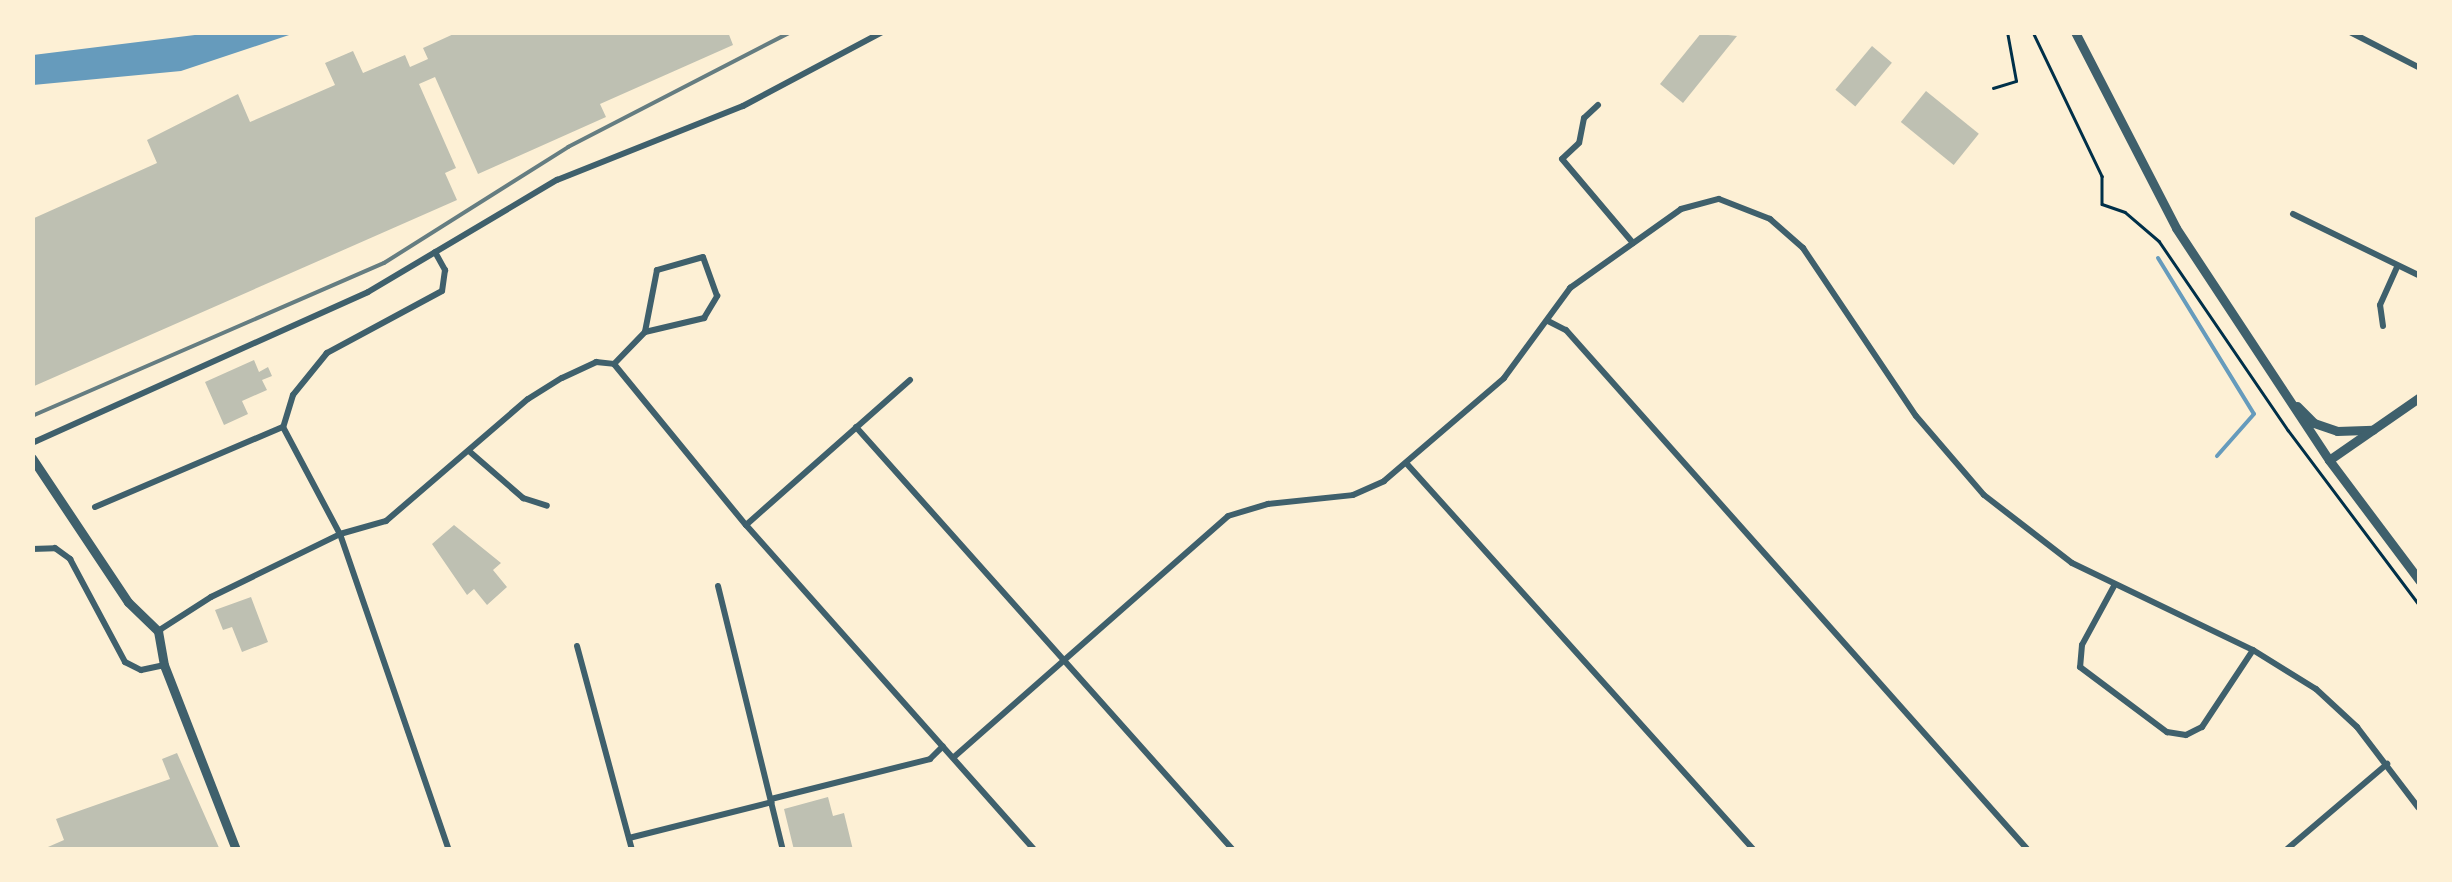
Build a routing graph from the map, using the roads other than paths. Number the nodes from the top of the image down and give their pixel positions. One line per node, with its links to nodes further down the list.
1 (882, 32): 8 (street)
2 (2075, 32): 16 (street)
3 (2350, 32): 4 (street)
4 (2420, 68)
5 (1598, 105): 7 (street)
6 (2293, 214): 9 (street)
7 (1632, 243): 11 (street); 33 (street)
8 (435, 252): 18 (street); 21 (street)
9 (2398, 267): 10 (street); 12 (street)
10 (2420, 276)
11 (1548, 321): 25 (street); 45 (street)
12 (2383, 326)
13 (646, 332): 13 (street); 14 (street)
14 (614, 364): 22 (street); 28 (street)
15 (910, 380): 19 (street)
16 (2281, 390): 20 (street); 24 (street)
17 (2418, 401): 20 (street)
18 (283, 426): 27 (street); 29 (street)
19 (856, 428): 28 (street); 37 (street)
20 (2375, 430): 24 (street)
21 (32, 443)
22 (469, 451): 26 (street); 29 (street)
23 (32, 458): 34 (street)
24 (2329, 460): 31 (street)
25 (1407, 464): 37 (street); 52 (street)
26 (547, 506)
27 (95, 507)
28 (746, 525): 39 (street)
29 (340, 534): 34 (street); 47 (street)
30 (32, 549): 38 (street)
31 (2420, 581)
32 (718, 586): 42 (street)
33 (2114, 586): 36 (street); 36 (street)
34 (158, 630): 38 (street)
35 (576, 646): 44 (street)
36 (2253, 650): 41 (street)
37 (1063, 660): 40 (street); 51 (street)
38 (164, 664): 46 (street)
39 (944, 746): 40 (street); 42 (street)
40 (954, 757): 50 (street)
41 (2387, 764): 43 (street); 55 (street)
42 (771, 801): 44 (street); 49 (street)
43 (2418, 808)
44 (629, 838): 48 (street)
45 (2021, 841): 53 (street); 54 (street)
46 (236, 850)
47 (449, 850)
48 (632, 850)
49 (784, 850)
50 (1036, 850)
51 (1233, 850)
52 (1754, 850)
53 (2012, 850)
54 (2028, 850)
55 (2286, 850)

